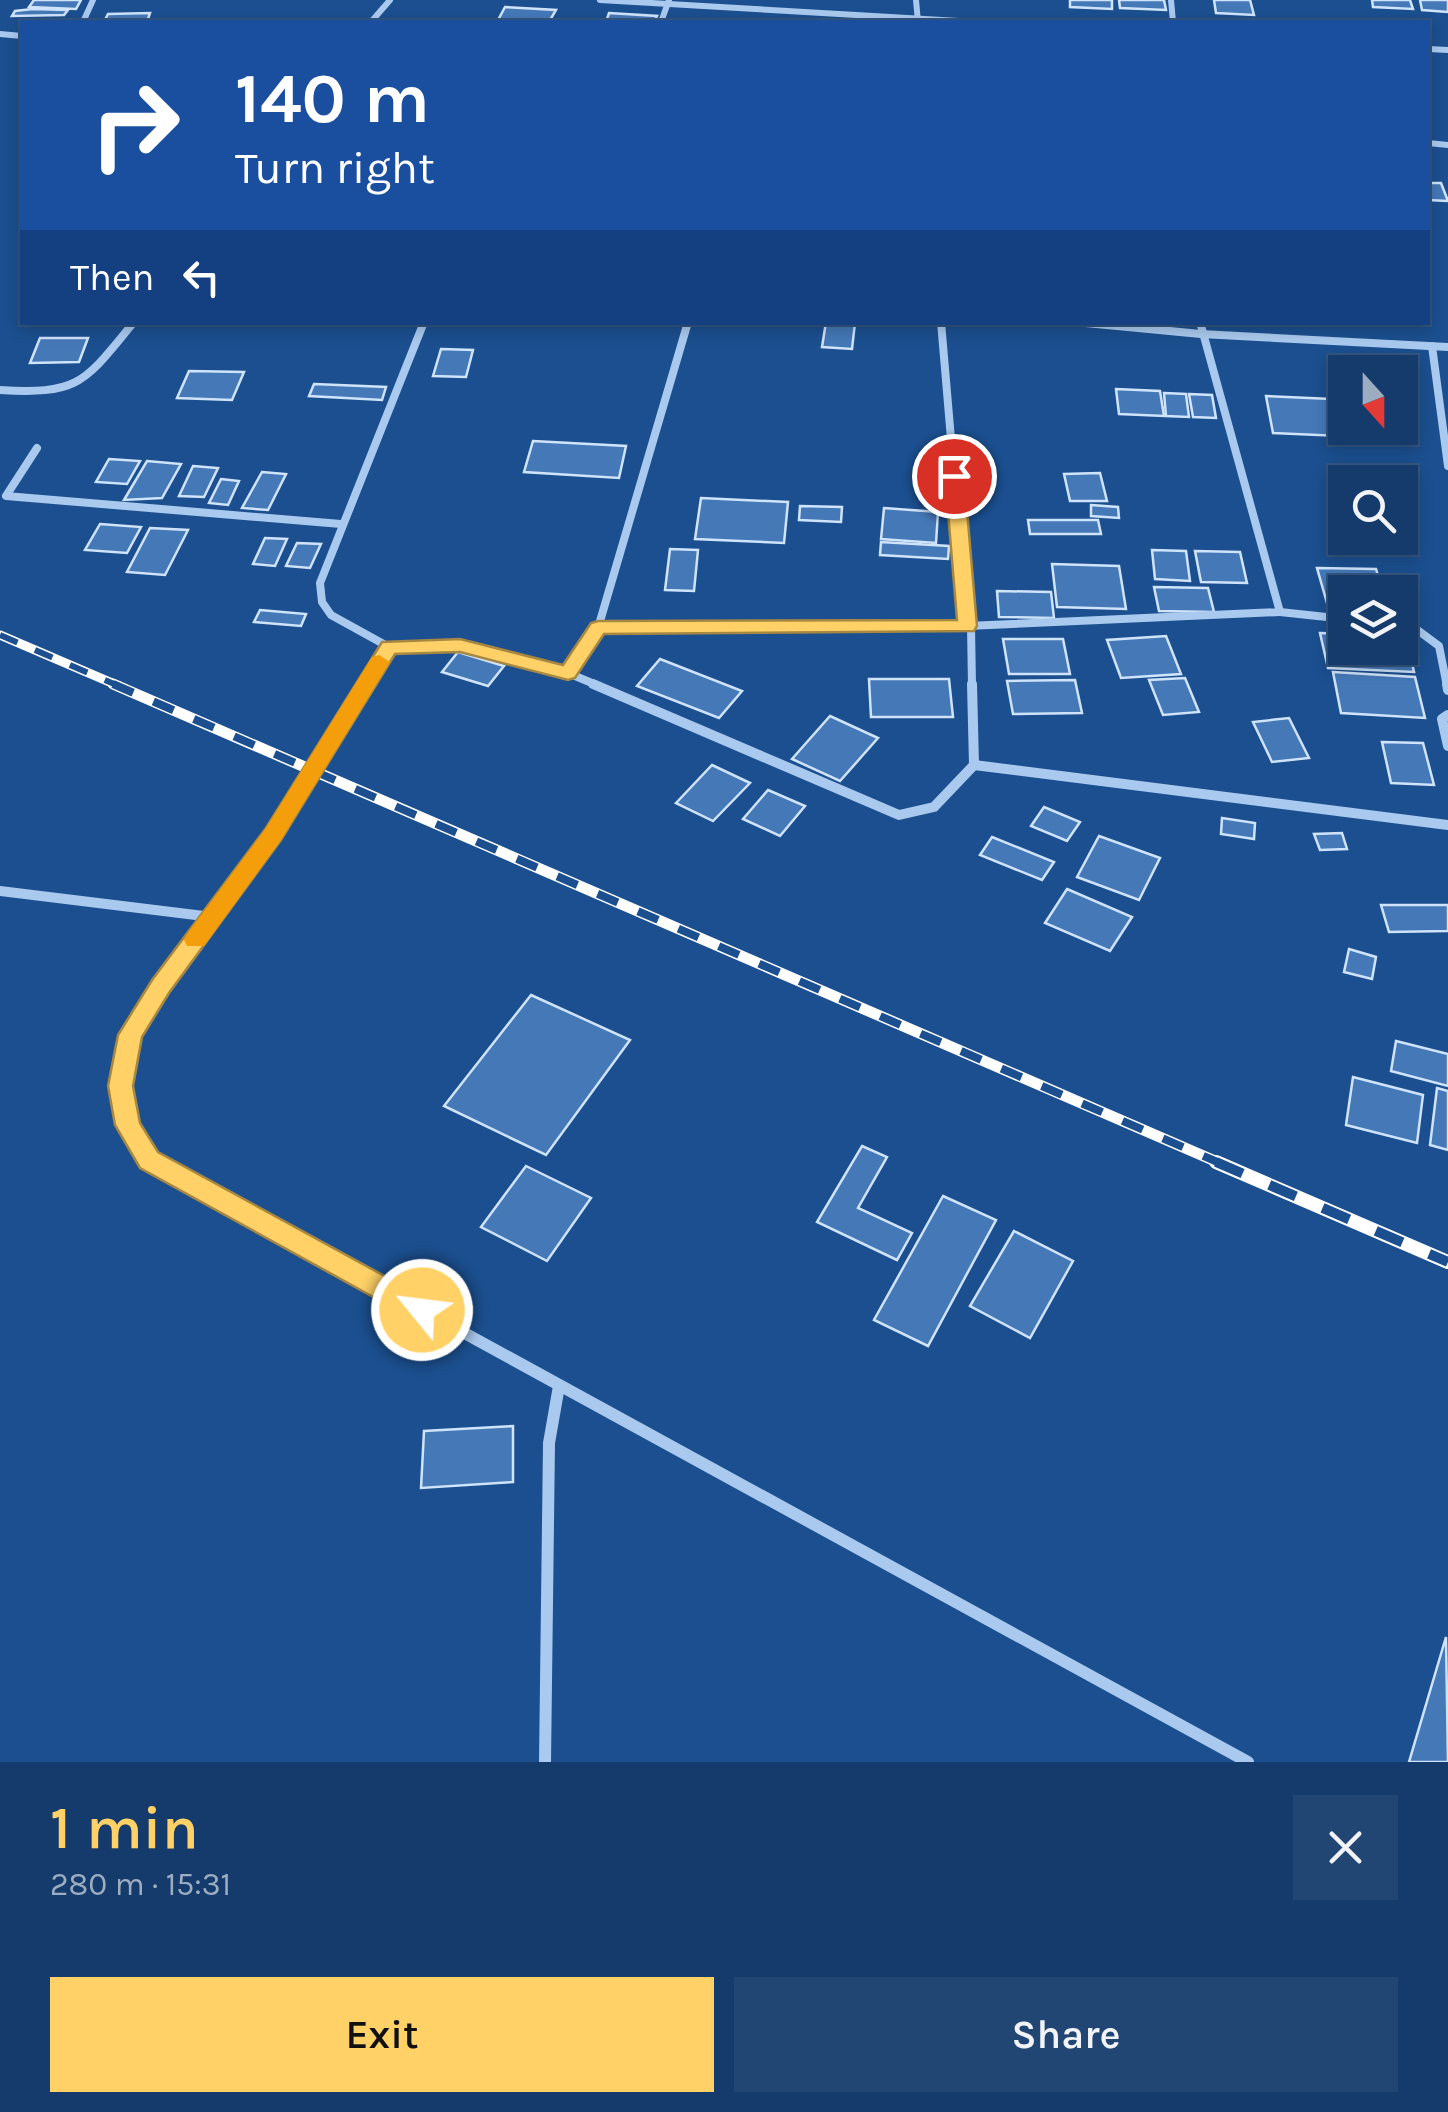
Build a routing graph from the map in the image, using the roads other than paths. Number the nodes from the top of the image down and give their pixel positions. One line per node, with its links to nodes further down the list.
1 (390, 0): 4 (street)
2 (600, 0): 3 (street)
3 (668, 3): 5 (street)
4 (373, 20)
5 (904, 20)
6 (131, 325): 15 (street)
7 (423, 325): 18 (street)
8 (687, 325): 22 (street)
9 (942, 325): 21 (street)
10 (1106, 325): 12 (street)
11 (1200, 325): 12 (street)
12 (1201, 334): 13 (street); 19 (street)
13 (1432, 346): 14 (street); 17 (street)
14 (1448, 347)
15 (0, 390)
16 (37, 448): 18 (street)
17 (1448, 466)
18 (341, 524): 24 (street)
19 (1280, 612): 20 (street); 21 (street)
20 (1328, 617)
21 (969, 626): 22 (street); 29 (street)
22 (598, 628): 25 (street)
23 (1418, 630): 26 (street)
24 (389, 647): 25 (street); 32 (street)
25 (568, 673): 29 (street)
26 (1448, 690)
27 (1448, 714): 28 (street)
28 (1448, 746)
29 (974, 765): 30 (street)
30 (1448, 825)
31 (0, 891): 32 (street)
32 (212, 917): 33 (street)
33 (559, 1386): 34 (street); 35 (street)
34 (545, 1762)
35 (1248, 1762)

